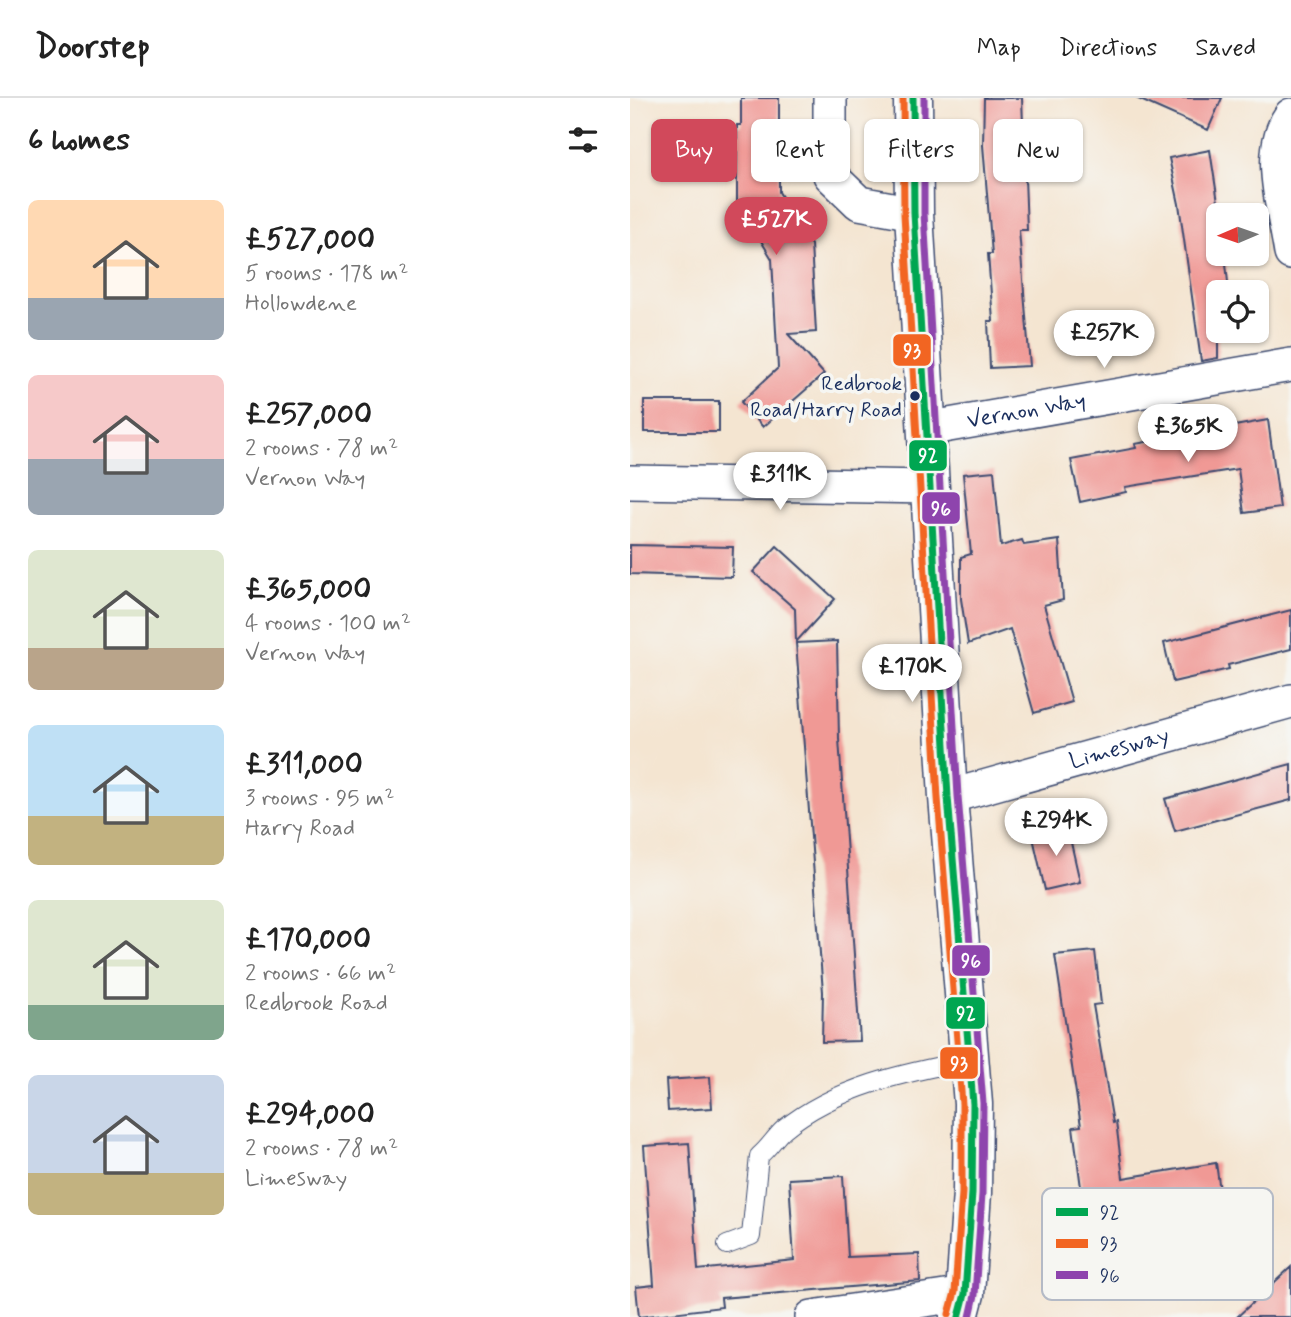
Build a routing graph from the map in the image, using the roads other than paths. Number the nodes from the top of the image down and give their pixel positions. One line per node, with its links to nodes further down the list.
1 (830, 98): 4 (street)
2 (913, 98): 4 (street)
3 (1291, 115): 5 (street)
4 (914, 213): 7 (street)
5 (1291, 253)
6 (1291, 365): 7 (street, Vernon Way)
7 (926, 429): 9 (street)
8 (630, 482): 9 (street)
9 (930, 487): 11 (street)
10 (1291, 701): 11 (street, Limesway)
11 (948, 797): 12 (street)
12 (970, 1060): 13 (lane); 14 (street)
13 (727, 1245)
14 (962, 1306): 15 (street)
15 (812, 1317)

